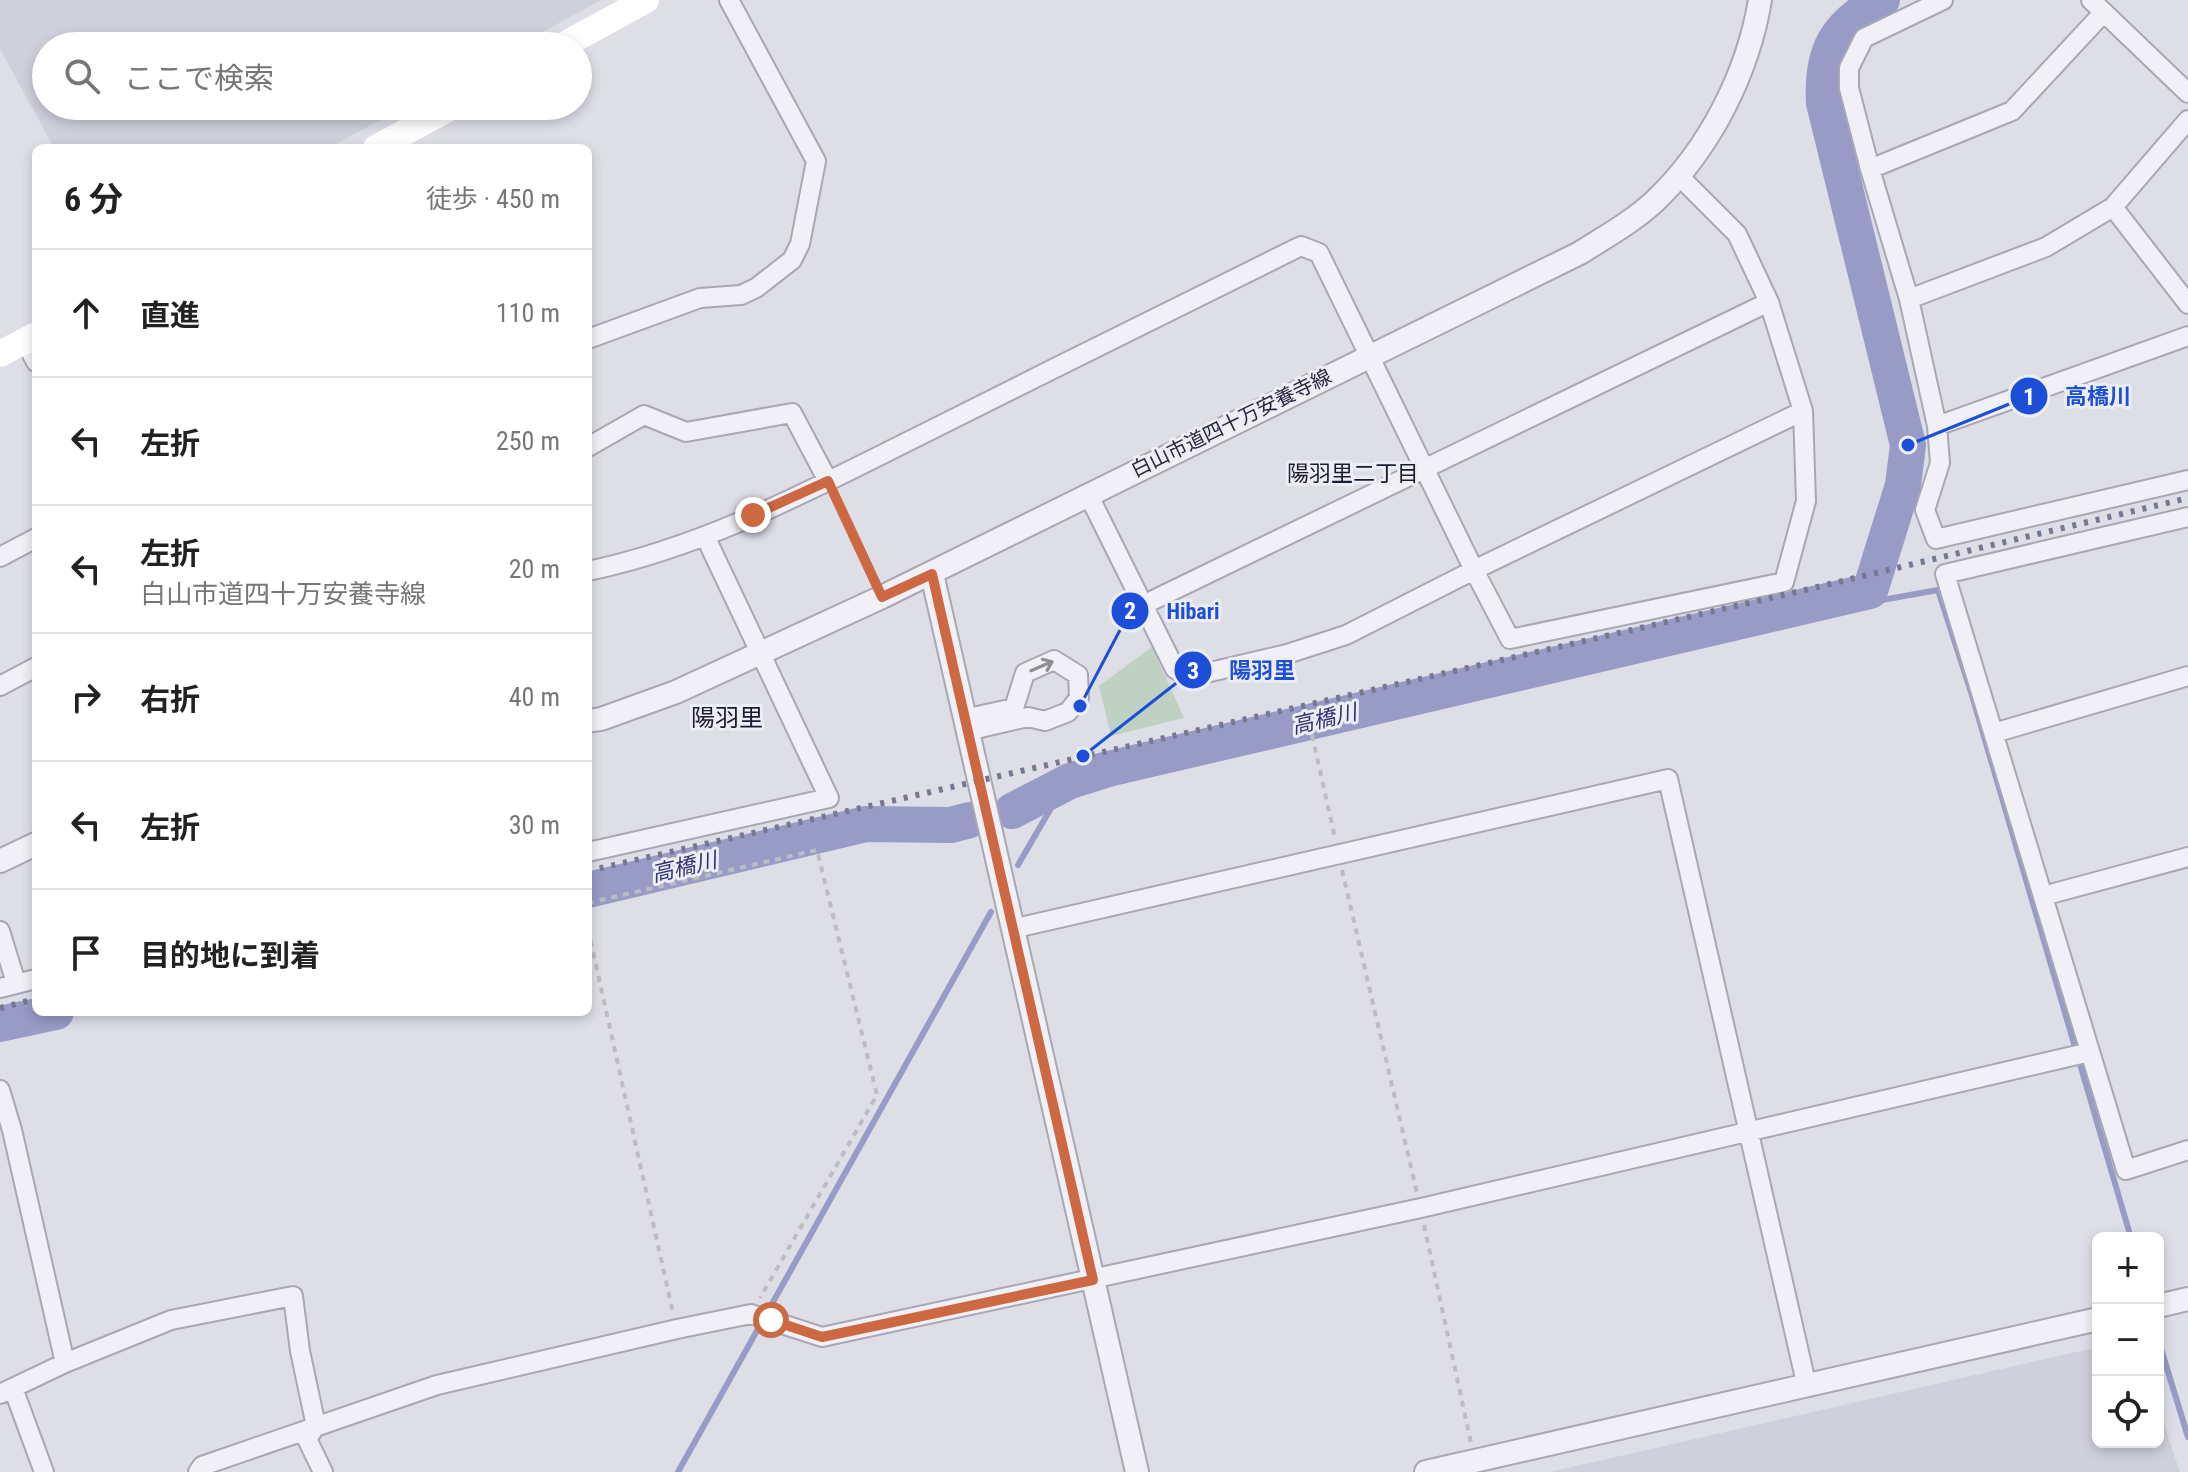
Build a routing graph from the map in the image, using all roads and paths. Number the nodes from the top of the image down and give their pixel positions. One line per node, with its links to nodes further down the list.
1 (646, 0): 6 (main road)
2 (729, 0): 18 (street)
3 (1760, 0): 12 (street, 白山市道四十万安養寺線)
4 (1943, 0): 11 (street)
5 (2098, 6): 7 (street); 11 (street)
6 (588, 32)
7 (2188, 93)
8 (427, 120): 10 (main road)
9 (2188, 120): 13 (street)
10 (383, 144)
11 (1870, 169): 14 (street)
12 (1678, 175): 15 (street); 21 (street, 白山市道四十万安養寺線)
13 (2113, 207): 14 (street); 16 (street)
14 (1909, 299): 23 (street)
15 (1769, 302): 22 (street); 25 (street)
16 (2188, 304)
17 (2188, 336): 23 (street)
18 (592, 338)
19 (32, 346): 20 (main road)
20 (0, 354)
21 (1371, 354): 25 (street); 27 (street); 28 (street, 白山市道四十万安養寺線)
22 (1803, 411): 34 (street); 34 (street)
23 (1937, 426): 26 (street)
24 (592, 445): 27 (street)
25 (1426, 467): 34 (street); 37 (street)
26 (2188, 480)
27 (828, 481): 30 (street); 36 (path)
28 (1088, 494): 35 (street, 白山市道四十万安養寺線); 37 (street)
29 (2188, 517): 44 (street)
30 (705, 536): 33 (street); 38 (street)
31 (32, 540): 32 (street)
32 (0, 557)
33 (592, 570)
34 (1474, 570): 37 (street)
35 (932, 574): 36 (street, 白山市道四十万安養寺線); 43 (street)
36 (882, 597): 38 (street, 白山市道四十万安養寺線)
37 (1143, 605)
38 (760, 654): 42 (street, 白山市道四十万安養寺線); 47 (street)
39 (32, 669): 41 (street)
40 (2188, 676): 44 (street)
41 (0, 686)
42 (592, 720)
43 (966, 725): 43 (street, one-way to 43); 53 (street)
44 (1994, 733): 51 (street)
45 (1312, 735): 48 (path)
46 (32, 846): 50 (street)
47 (592, 851)
48 (1339, 855): 53 (street); 60 (street); 63 (path)
49 (2188, 857): 51 (street)
50 (0, 861)
51 (2043, 896): 58 (street)
52 (592, 902): 67 (path)
53 (1012, 929): 64 (street)
54 (0, 931): 57 (street)
55 (592, 947): 69 (path)
56 (32, 980): 57 (street)
57 (8, 985)
58 (2081, 1054): 60 (street); 62 (street)
59 (0, 1090): 61 (street)
60 (1748, 1130): 63 (street); 71 (street)
61 (6, 1131): 70 (street)
62 (2188, 1150)
63 (1421, 1208): 64 (street); 74 (path)
64 (1093, 1280): 67 (street); 78 (street)
65 (2188, 1299): 66 (street)
66 (2164, 1305)
67 (760, 1317): 69 (street)
68 (2092, 1320): 71 (street)
69 (677, 1329): 73 (street)
70 (65, 1363): 72 (street); 73 (street)
71 (1807, 1387): 74 (street)
72 (7, 1391): 75 (street)
73 (316, 1426): 76 (street); 77 (street)
74 (1474, 1461): 79 (street)
75 (44, 1472)
76 (198, 1472)
77 (323, 1472)
78 (1137, 1472)
79 (1426, 1472)

